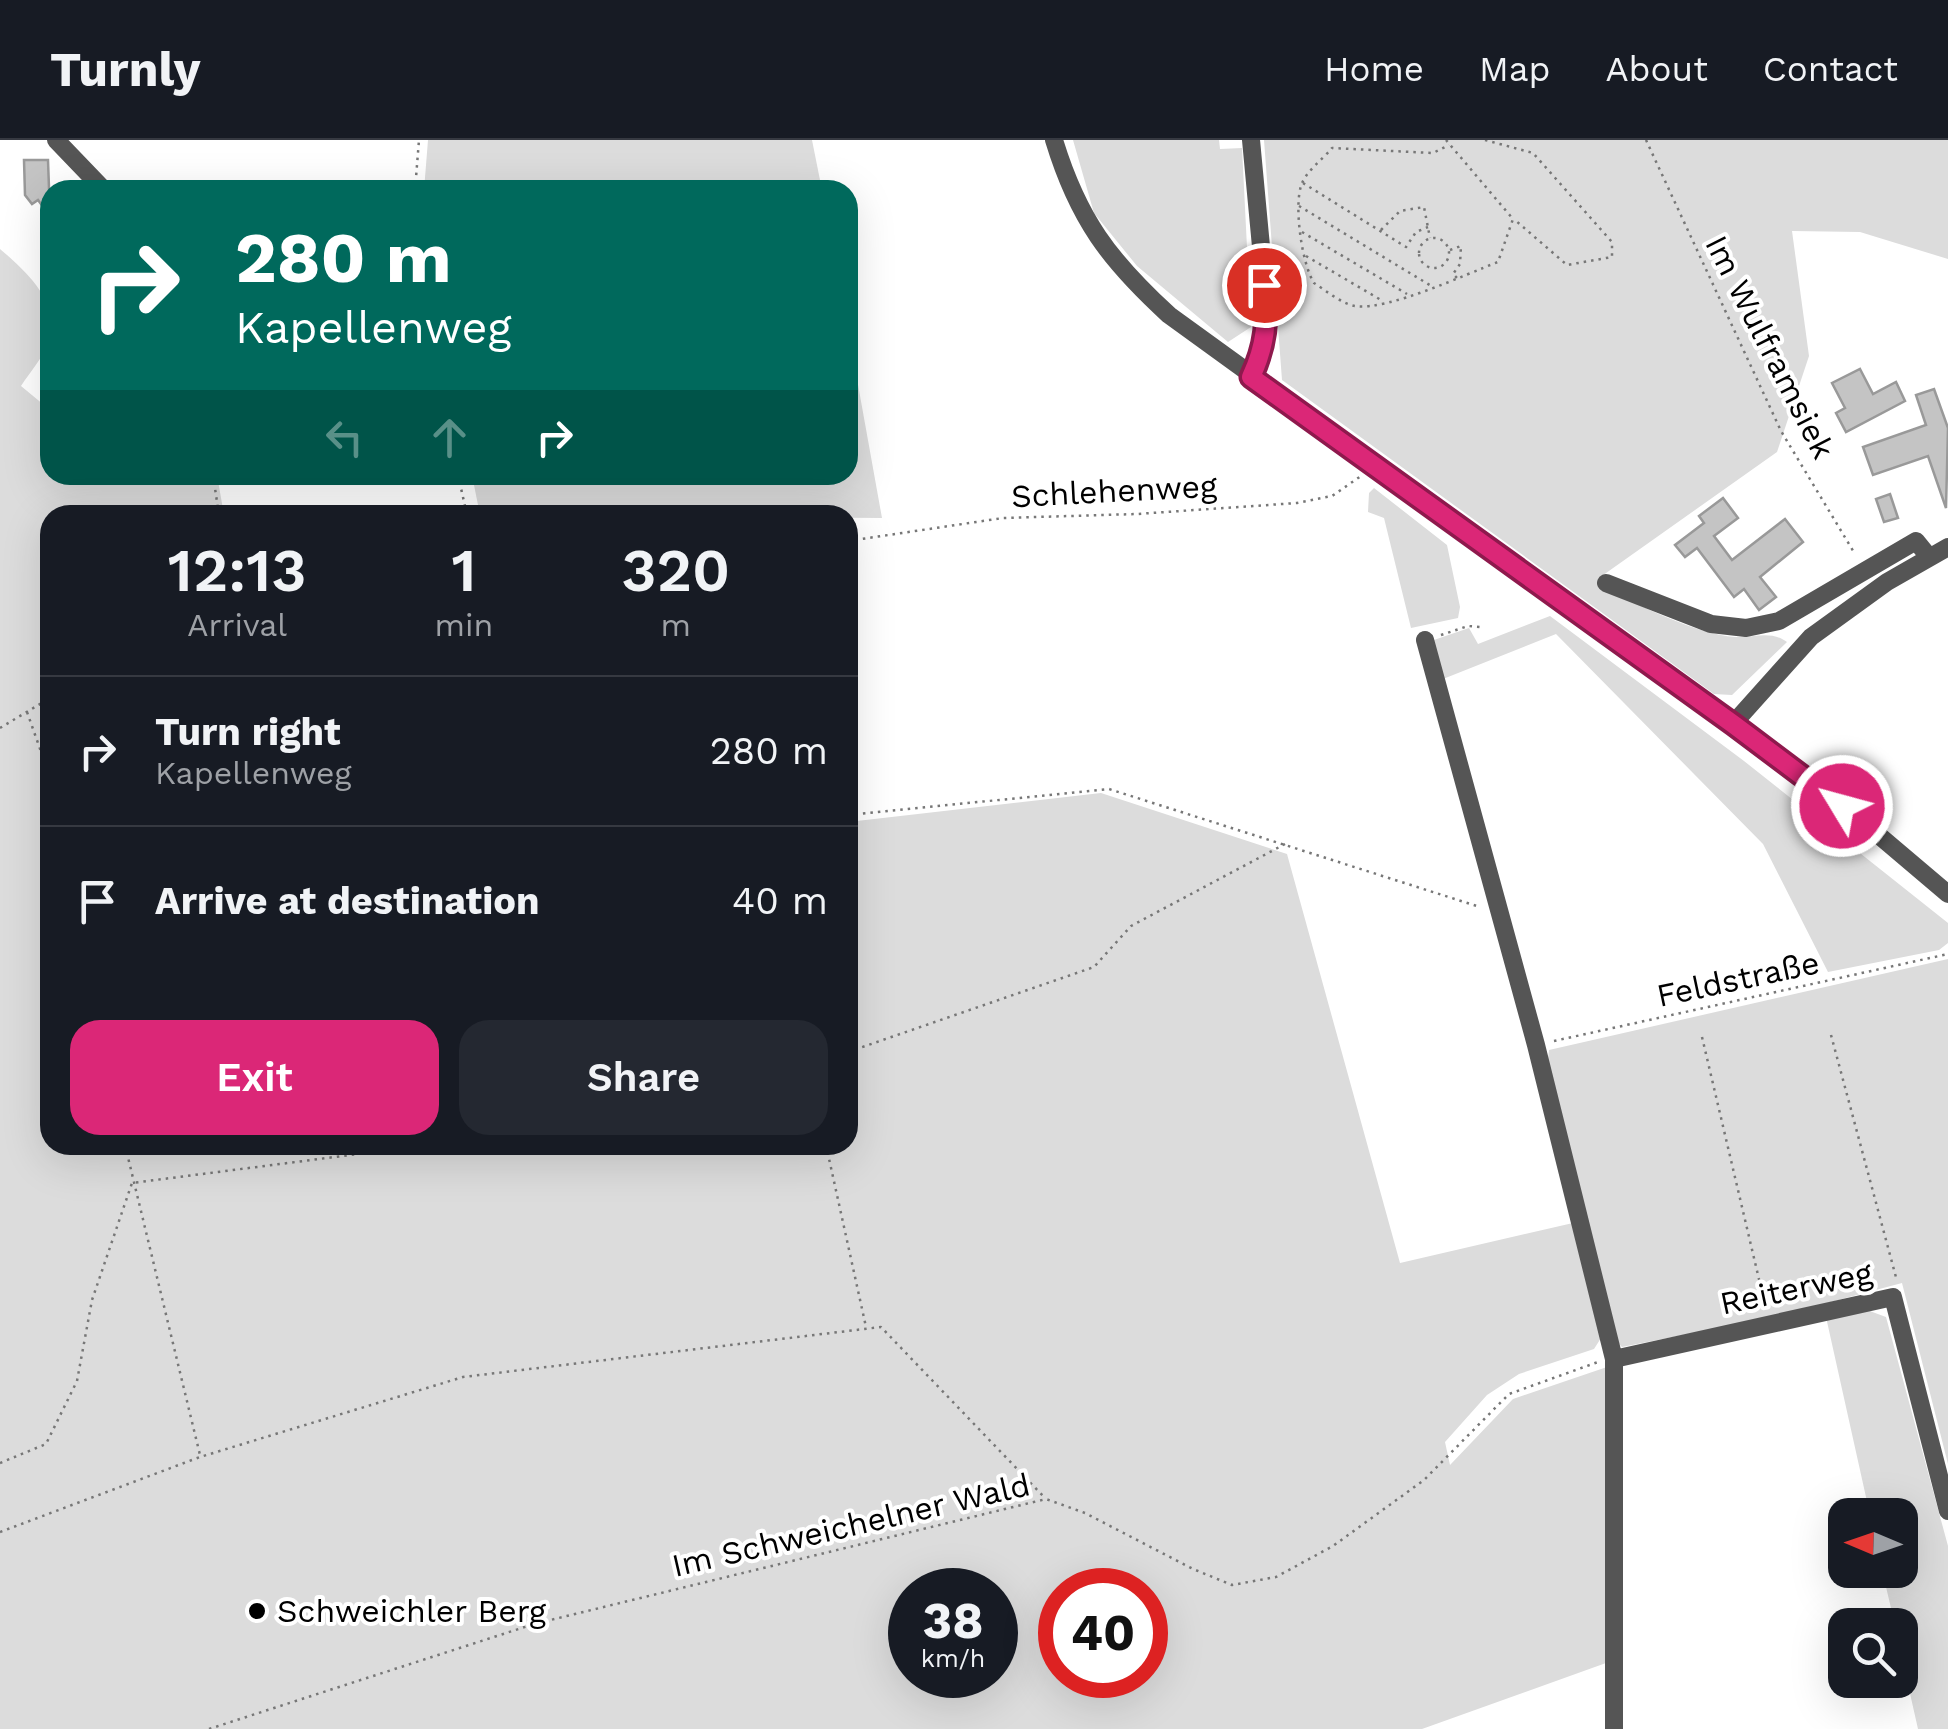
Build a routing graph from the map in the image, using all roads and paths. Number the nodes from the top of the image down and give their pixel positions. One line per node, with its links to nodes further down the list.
1 (56, 140): 11 (street)
2 (419, 140): 12 (path)
3 (1054, 140): 26 (street)
4 (1251, 140): 26 (street)
5 (1332, 140): 10 (path)
6 (1446, 140): 9 (path)
7 (1485, 140): 15 (path)
8 (1646, 140): 31 (path, Im Wulframsiek)
9 (1449, 146): 10 (path); 15 (path)
10 (1332, 148): 13 (path)
11 (94, 180)
12 (416, 180)
13 (1302, 182): 14 (path); 18 (path)
14 (1298, 206): 17 (path); 23 (path)
15 (1514, 219): 22 (path)
16 (1428, 227): 18 (path); 18 (path); 19 (path)
17 (1301, 231): 21 (path); 24 (path)
18 (1380, 231)
19 (1431, 239): 20 (path); 20 (path)
20 (1449, 250): 22 (path)
21 (1305, 255): 25 (path); 25 (path)
22 (1458, 278): 23 (path)
23 (1435, 287): 24 (path)
24 (1408, 295): 25 (path)
25 (1384, 302)
26 (1251, 377): 27 (street)
27 (1372, 464): 28 (path, Schlehenweg); 37 (street)
28 (858, 540)
29 (1948, 547): 30 (street)
30 (1930, 557): 31 (street); 37 (street)
31 (1863, 569): 32 (street)
32 (1606, 583)
33 (1480, 627): 34 (path)
34 (1425, 640): 43 (street)
35 (40, 704): 36 (path)
36 (27, 712): 38 (path); 39 (path)
37 (1733, 724): 42 (street)
38 (0, 728)
39 (40, 749)
40 (858, 815): 41 (path)
41 (1286, 844): 43 (path); 48 (path)
42 (1948, 894)
43 (1501, 914): 47 (street)
44 (1948, 954): 47 (path, Feldstraße)
45 (1831, 1035): 53 (path)
46 (1702, 1037): 54 (path)
47 (1536, 1044): 56 (street)
48 (858, 1049)
49 (127, 1155): 52 (path)
50 (350, 1155): 52 (path)
51 (828, 1155): 55 (path)
52 (132, 1183): 57 (path); 58 (path)
53 (1893, 1297): 54 (street, Reiterweg); 60 (street, Reiterweg)
54 (1770, 1324): 56 (street, Reiterweg)
55 (867, 1328): 57 (path); 59 (path)
56 (1614, 1359): 59 (path, Im Schweichelner Wald); 63 (street)
57 (200, 1457): 61 (path)
58 (0, 1463)
59 (1046, 1499): 62 (path, Im Schweichelner Wald)
60 (1948, 1511)
61 (0, 1532)
62 (209, 1729)
63 (1614, 1729)

